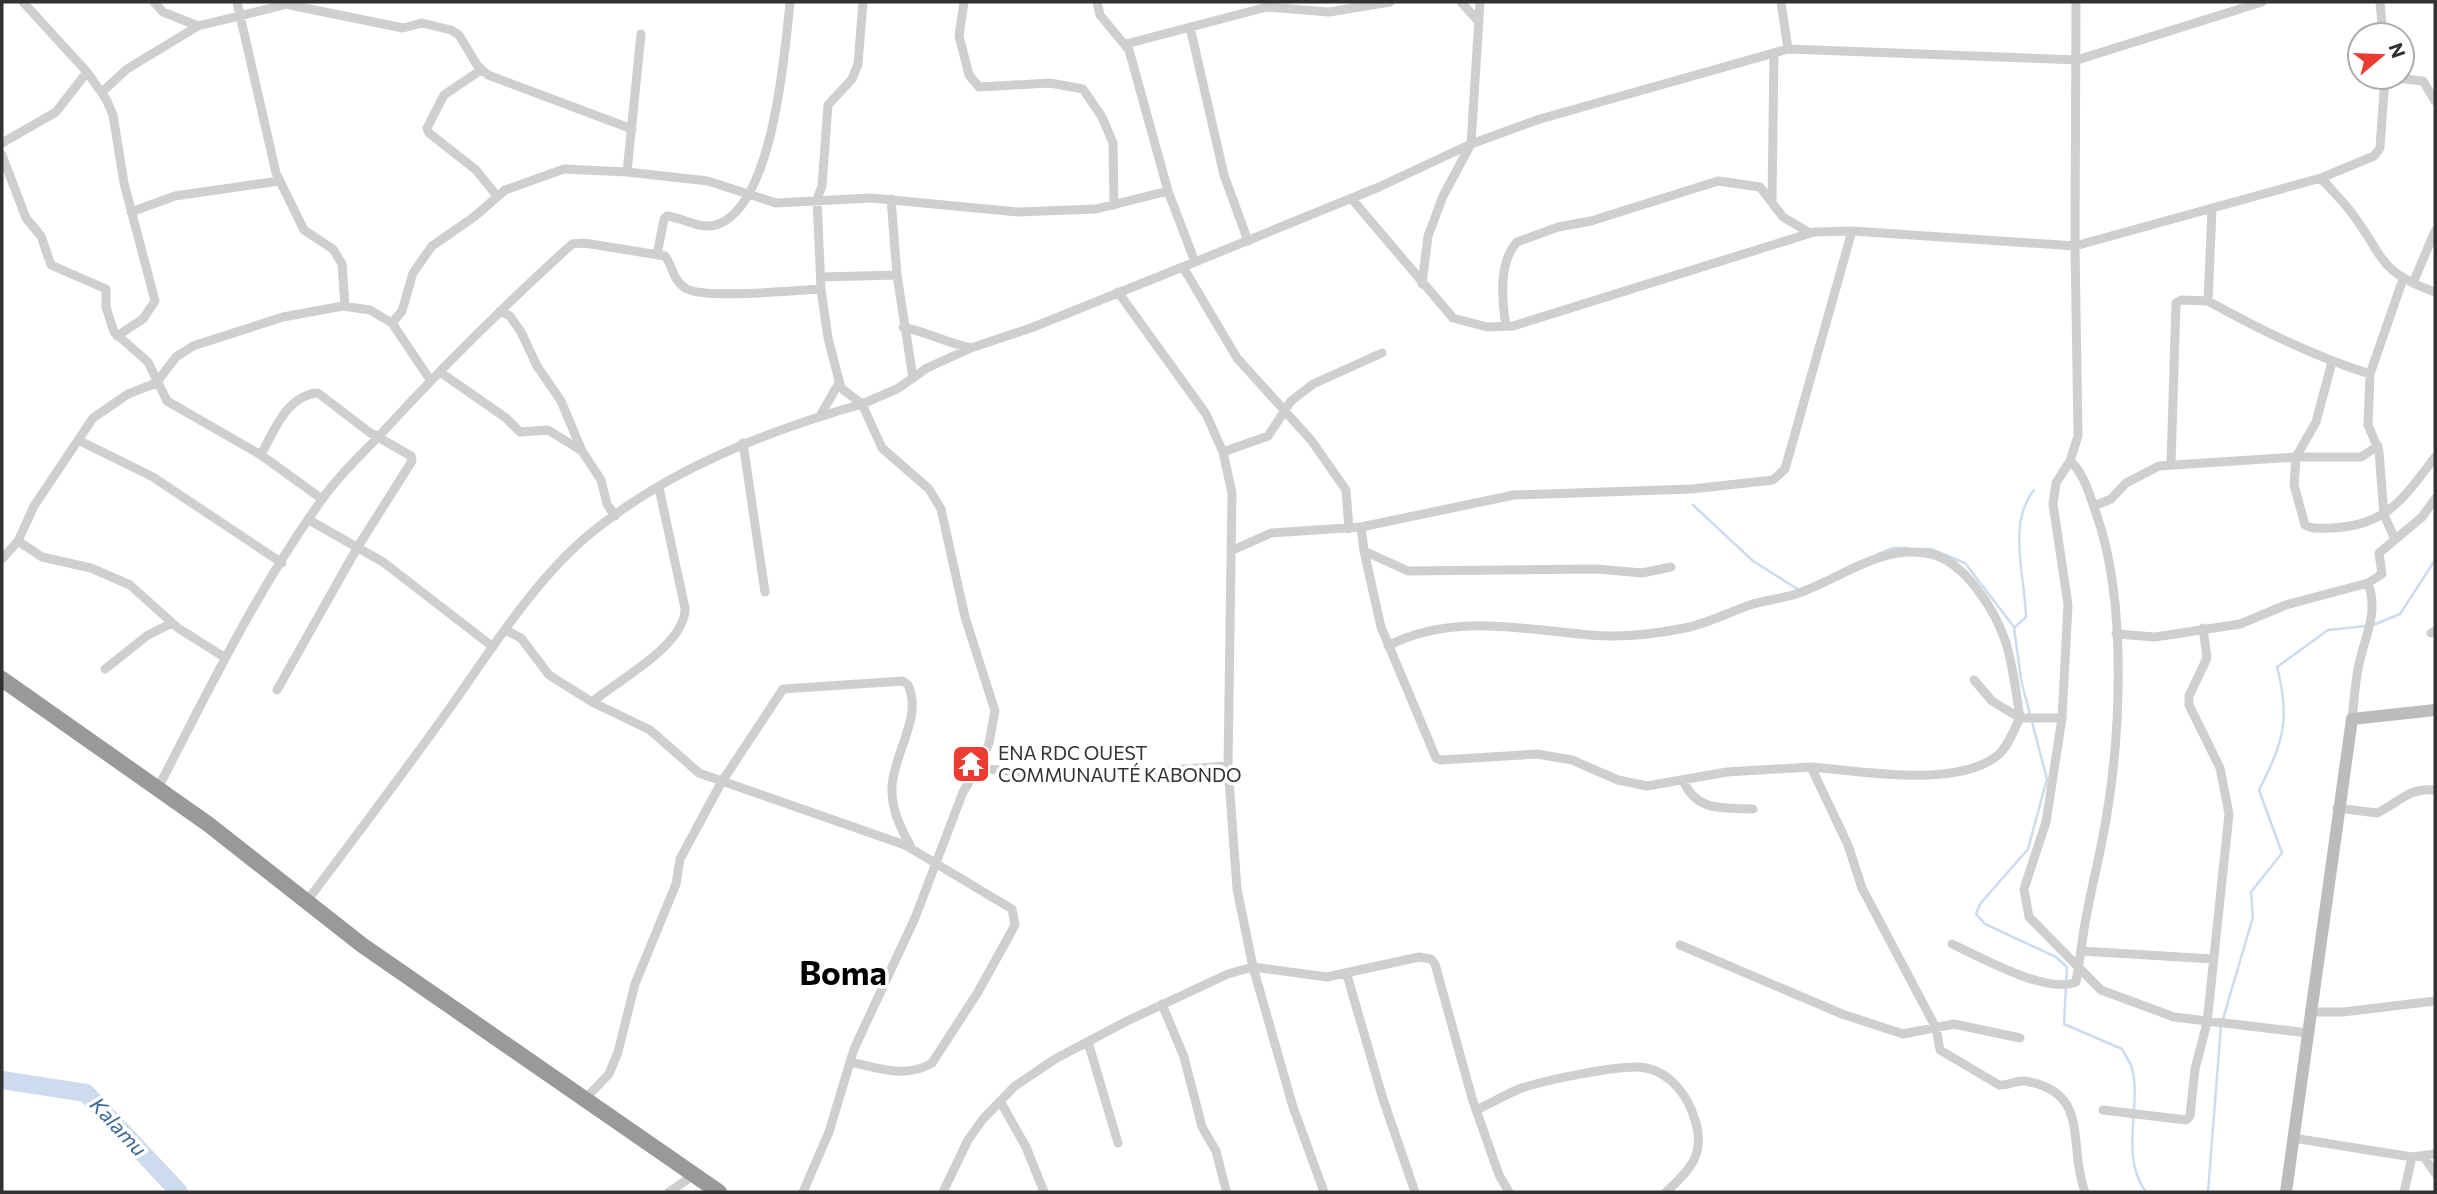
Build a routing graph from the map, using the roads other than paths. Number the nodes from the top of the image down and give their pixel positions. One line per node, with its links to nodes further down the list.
1 (23, 2): 29 (street)
2 (154, 2): 21 (street)
3 (237, 2): 18 (street)
4 (332, 2): 17 (street)
5 (790, 2): 42 (street)
6 (863, 2): 45 (street)
7 (964, 2): 48 (street)
8 (1097, 2): 24 (street)
9 (1390, 2): 22 (street)
10 (1461, 2): 20 (street)
11 (1480, 2): 20 (street)
12 (1781, 2): 25 (street)
13 (2076, 2): 27 (street)
14 (2262, 2): 27 (street)
15 (2381, 2): 19 (street)
16 (292, 3): 17 (street); 18 (street)
17 (340, 13): 28 (street)
18 (239, 16): 21 (street); 40 (street)
19 (2382, 21)
20 (1479, 22): 36 (street)
21 (198, 26): 32 (street)
22 (1190, 27): 24 (street); 54 (street)
23 (641, 34): 34 (street)
24 (1126, 44): 41 (street)
25 (1788, 49): 26 (street); 27 (street)
26 (1774, 53): 36 (street); 47 (street)
27 (2077, 60): 55 (street)
28 (481, 70): 34 (street); 43 (street)
29 (87, 72): 32 (street); 35 (street)
30 (2416, 80): 33 (street)
31 (2384, 91): 39 (street)
32 (102, 92): 50 (street)
33 (2435, 101)
34 (632, 129): 38 (street)
35 (2, 143)
36 (1471, 144): 44 (street); 63 (street)
37 (2, 155): 73 (street)
38 (627, 172): 42 (street); 43 (street)
39 (2321, 178): 49 (street); 61 (street)
40 (279, 181): 50 (street); 68 (street)
41 (1168, 191): 48 (street); 57 (street)
42 (750, 195): 45 (street); 56 (street)
43 (497, 196): 70 (street)
44 (1351, 198): 54 (street); 63 (street)
45 (817, 199): 46 (street); 60 (street)
46 (891, 200): 48 (street); 59 (street)
47 (1772, 201): 53 (street); 71 (street)
48 (1114, 205)
49 (2212, 210): 55 (street); 67 (street)
50 (131, 212): 73 (street)
51 (1852, 231): 53 (street); 55 (street); 104 (street)
52 (2435, 232): 62 (street)
53 (1810, 233): 71 (street)
54 (1248, 240): 57 (street)
55 (2075, 246): 95 (street)
56 (657, 255): 64 (street); 69 (street)
57 (1195, 262): 58 (street)
58 (1183, 267): 65 (street); 84 (street)
59 (897, 275): 60 (street); 72 (street)
60 (821, 277): 64 (street)
61 (2403, 279): 62 (street); 78 (street)
62 (2413, 283): 66 (street)
63 (1422, 284): 71 (street)
64 (821, 289): 82 (street)
65 (1118, 292): 74 (street); 91 (street)
66 (2435, 292)
67 (2208, 301): 76 (street); 96 (street)
68 (345, 306): 70 (street); 81 (street)
69 (500, 310): 77 (street); 90 (street)
70 (392, 323): 80 (street)
71 (1506, 326)
72 (903, 327): 74 (street); 79 (street)
73 (117, 336): 81 (street)
74 (971, 348): 79 (street)
75 (1382, 354): 84 (street)
76 (2332, 362): 78 (street); 93 (street)
77 (440, 372): 80 (street); 90 (street)
78 (2371, 374): 89 (street)
79 (913, 378): 83 (street)
80 (431, 380): 86 (street)
81 (156, 383): 87 (street); 92 (street)
82 (839, 383): 83 (street); 85 (street)
83 (862, 404): 85 (street); 134 (street)
84 (1284, 410): 91 (street); 105 (street)
85 (820, 416): 88 (street)
86 (378, 437): 92 (street); 98 (street); 108 (street)
87 (78, 440): 107 (street); 112 (street)
88 (743, 443): 97 (street); 115 (street)
89 (2378, 446): 93 (street); 102 (street)
90 (582, 452): 101 (street)
91 (1223, 452): 109 (street)
92 (261, 455): 98 (street)
93 (2295, 457): 96 (street); 102 (street)
94 (2435, 457): 102 (street)
95 (2070, 461): 100 (street); 130 (street)
96 (2171, 464): 100 (street)
97 (659, 488): 101 (street); 127 (street)
98 (322, 499): 103 (street)
99 (2435, 499): 106 (street)
100 (2094, 506): 119 (street)
101 (615, 516): 118 (street)
102 (2384, 516): 106 (street)
103 (309, 520): 108 (street); 112 (street)
104 (1361, 527): 105 (street); 110 (street)
105 (1349, 529): 109 (street)
106 (2395, 538): 114 (street)
107 (18, 541): 111 (street); 116 (street)
108 (357, 548): 121 (street); 126 (street)
109 (1233, 550): 132 (street)
110 (1364, 551): 113 (street); 120 (street)
111 (2, 559)
112 (282, 564): 122 (street)
113 (1671, 567)
114 (2368, 583): 117 (street); 131 (street)
115 (765, 592)
116 (172, 623): 122 (street); 123 (street)
117 (2203, 628): 119 (street); 147 (street)
118 (506, 630): 121 (street); 127 (street)
119 (2116, 634): 146 (street)
120 (1388, 646): 129 (street); 135 (street)
121 (492, 647): 143 (street)
122 (224, 657): 137 (street)
123 (105, 669)
124 (2, 679): 137 (highway)
125 (1974, 680): 129 (street)
126 (276, 690)
127 (592, 702): 136 (street)
128 (2435, 710): 131 (street)
129 (2027, 718): 130 (street); 133 (street)
130 (2062, 718): 149 (street)
131 (2352, 719): 139 (street)
132 (1228, 766): 134 (street); 148 (street)
133 (1811, 767): 135 (street); 155 (street)
134 (978, 768): 142 (street)
135 (1684, 780): 140 (street)
136 (721, 783): 141 (street); 141 (street); 160 (street)
137 (158, 788): 143 (highway)
138 (2435, 790): 139 (street)
139 (2337, 808): 153 (street)
140 (1753, 809)
141 (911, 848): 142 (street)
142 (935, 864): 159 (street); 159 (street)
143 (307, 901): 160 (highway)
144 (1952, 944): 149 (street)
145 (1679, 945): 155 (street)
146 (2081, 951): 147 (street); 149 (street)
147 (2213, 959): 154 (street)
148 (1253, 967): 150 (street); 152 (street); 177 (street)
149 (2078, 970): 154 (street)
150 (1347, 975): 163 (street); 178 (street)
151 (2435, 1001): 153 (street)
152 (1162, 1004): 158 (street); 171 (street)
153 (2311, 1012): 156 (street)
154 (2211, 1024): 156 (street); 162 (street)
155 (1936, 1028): 157 (street); 181 (street)
156 (2308, 1033): 164 (street)
157 (2020, 1038)
158 (1088, 1042): 161 (street); 165 (street)
159 (850, 1062): 174 (street)
160 (584, 1100): 170 (highway)
161 (1000, 1101): 175 (street); 176 (street)
162 (2103, 1110)
163 (1476, 1111): 179 (street); 180 (street)
164 (2293, 1138): 167 (street); 182 (street)
165 (1118, 1143)
166 (2435, 1154): 168 (street)
167 (2412, 1157): 168 (street); 183 (street)
168 (2424, 1157): 169 (street)
169 (2435, 1173)
170 (694, 1175): 172 (street); 173 (highway)
171 (1226, 1190)
172 (669, 1192)
173 (719, 1192)
174 (803, 1192)
175 (943, 1192)
176 (1044, 1192)
177 (1324, 1192)
178 (1416, 1192)
179 (1509, 1192)
180 (1666, 1192)
181 (2085, 1192)
182 (2286, 1192)
183 (2404, 1192)

